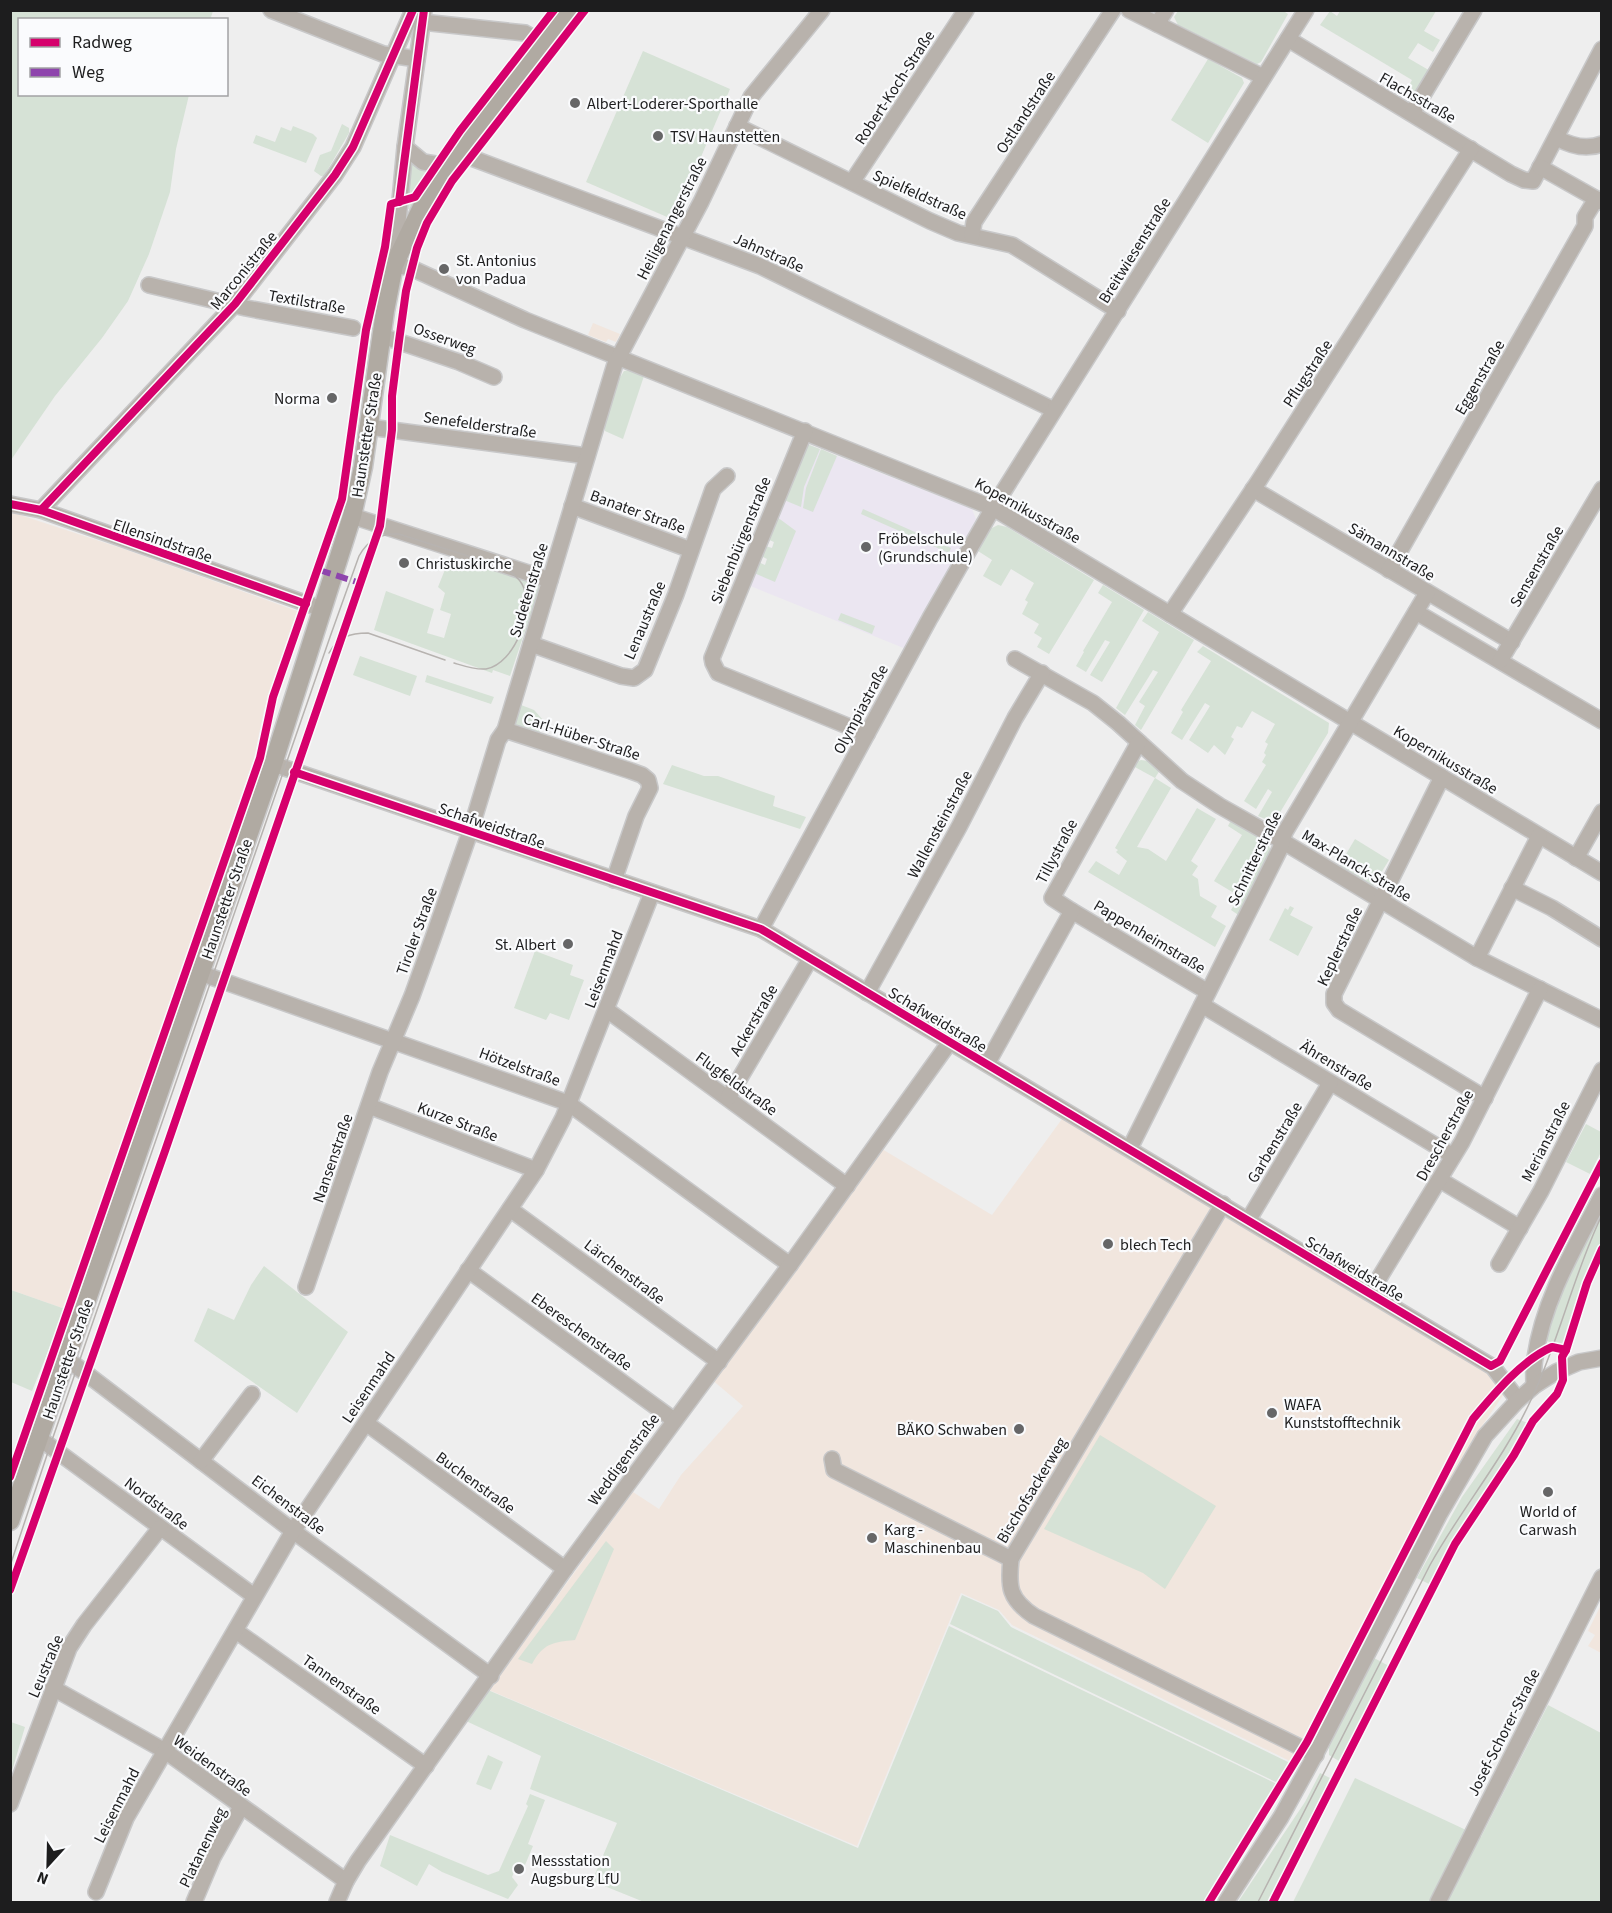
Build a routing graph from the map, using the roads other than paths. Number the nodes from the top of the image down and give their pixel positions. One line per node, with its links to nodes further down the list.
1 (271, 10): 15 (street)
2 (568, 10): 13 (main road, Haunstetter Straße)
3 (822, 10): 19 (street, Heiligenangerstraße)
4 (966, 10): 27 (street, Robert-Koch-Straße)
5 (1113, 10): 29 (street, Ostlandstraße)
6 (1129, 10): 11 (street)
7 (1166, 10): 11 (street)
8 (1306, 10): 12 (street, Breitwiesenstraße)
9 (1473, 10): 18 (street)
10 (419, 14): 13 (street); 15 (street, Marconistraße); 16 (street)
11 (1157, 24): 17 (street)
12 (1288, 39): 17 (street, Breitwiesenstraße); 18 (street, Flachsstraße)
13 (543, 43): 24 (main road, Haunstetter Straße)
14 (1602, 50): 20 (street)
15 (393, 54): 16 (street); 33 (street, Marconistraße)
16 (417, 59): 22 (street)
17 (1263, 77): 34 (street, Breitwiesenstraße)
18 (1412, 113): 23 (street, Flachsstraße)
19 (737, 126): 27 (street, Spielfeldstraße); 30 (street, Heiligenangerstraße)
20 (1557, 138): 21 (street); 26 (street)
21 (1602, 144)
22 (405, 147): 25 (street); 31 (street)
23 (1471, 149): 26 (street, Flachsstraße); 44 (street, Pflugstraße)
24 (459, 151): 25 (main road, Haunstetter Straße); 30 (street, Jahnstraße)
25 (447, 166): 31 (main road, Haunstetter Straße)
26 (1537, 174): 28 (street, Flachsstraße)
27 (852, 182): 29 (street, Spielfeldstraße)
28 (1599, 201): 52 (street, Eggenstraße)
29 (972, 235): 34 (street, Spielfeldstraße)
30 (684, 236): 37 (street, Heiligenangerstraße); 39 (street, Jahnstraße)
31 (394, 265): 36 (main road, Haunstetter Straße); 37 (street, Kopernikusstraße)
32 (149, 285): 33 (street, Textilstraße)
33 (235, 304): 35 (street, Textilstraße); 49 (street, Marconistraße)
34 (1118, 311): 39 (street, Breitwiesenstraße)
35 (353, 328)
36 (382, 336): 38 (street, Osserweg); 40 (main road, Haunstetter Straße)
37 (619, 357): 41 (street, Kopernikusstraße); 42 (street, Sudetenstraße)
38 (494, 376)
39 (1054, 411): 48 (street, Breitwiesenstraße)
40 (369, 427): 42 (street, Senefelderstraße); 50 (main road, Haunstetter Straße)
41 (805, 431): 48 (street, Kopernikusstraße); 66 (street, Siebenbürgenstraße)
42 (587, 456): 47 (street, Sudetenstraße)
43 (727, 476): 51 (street, Lenaustraße)
44 (1253, 489): 52 (street, Sämannstraße); 57 (street, Pflugstraße)
45 (1602, 489): 58 (street, Sensenstraße)
46 (10, 504): 49 (street, Ellensindstraße)
47 (572, 506): 51 (street, Banater Straße); 53 (street, Sudetenstraße)
48 (993, 508): 57 (street, Kopernikusstraße); 66 (street, Olympiastraße)
49 (41, 510): 55 (street, Ellensindstraße)
50 (352, 516): 53 (street); 55 (main road, Haunstetter Straße)
51 (691, 550): 59 (street, Lenaustraße)
52 (1389, 570): 54 (street, Sämannstraße)
53 (550, 580): 59 (street, Sudetenstraße)
54 (1427, 593): 56 (street, Schnitterstraße); 58 (street, Sämannstraße)
55 (322, 609): 68 (main road, Haunstetter Straße)
56 (1416, 612): 61 (street); 64 (street, Schnitterstraße)
57 (1170, 614): 64 (street, Kopernikusstraße)
58 (1512, 642): 61 (street, Sensenstraße)
59 (531, 644): 65 (street, Sudetenstraße)
60 (1015, 659): 62 (street, Max-Planck-Straße)
61 (1500, 661): 63 (street)
62 (1042, 673): 67 (street, Max-Planck-Straße); 87 (street, Wallensteinstraße)
63 (1602, 721)
64 (1350, 722): 69 (street, Kopernikusstraße); 73 (street, Schnitterstraße)
65 (505, 730): 71 (street, Sudetenstraße); 76 (street, Carl-Hüber-Straße)
66 (867, 734): 81 (street, Olympiastraße)
67 (1139, 742): 73 (street, Max-Planck-Straße); 80 (street, Tillystraße)
68 (273, 764): 71 (street, Schafweidstraße); 85 (main road, Haunstetter Straße)
69 (1442, 777): 72 (street, Kopernikusstraße); 79 (street, Keplerstraße)
70 (1602, 812): 74 (street)
71 (470, 832): 76 (street, Schafweidstraße); 91 (street, Tiroler Straße)
72 (1539, 836): 74 (street, Kopernikusstraße); 77 (street)
73 (1282, 841): 79 (street, Max-Planck-Straße); 88 (street, Schnitterstraße)
74 (1576, 858): 75 (street, Kopernikusstraße)
75 (1602, 873)
76 (614, 880): 78 (street, Schafweidstraße)
77 (1512, 888): 82 (street); 83 (street)
78 (652, 893): 81 (street, Schafweidstraße); 89 (street, Leisenmahd)
79 (1380, 900): 83 (street, Max-Planck-Straße); 97 (street, Keplerstraße)
80 (1072, 910): 88 (street, Pappenheimstraße); 93 (street)
81 (761, 929): 84 (street, Schafweidstraße)
82 (1602, 939)
83 (1476, 958): 86 (street, Max-Planck-Straße)
84 (810, 959): 87 (street, Schafweidstraße); 96 (street, Ackerstraße)
85 (200, 973): 91 (street, Hötzelstraße); 116 (main road, Haunstetter Straße)
86 (1540, 989): 90 (street); 97 (street, Drescherstraße)
87 (867, 993): 92 (street, Schafweidstraße)
88 (1205, 999): 95 (street, Ährenstraße); 100 (street, Schnitterstraße)
89 (607, 1010): 96 (street, Flugfeldstraße); 98 (street, Leisenmahd)
90 (1602, 1020)
91 (393, 1040): 98 (street, Hötzelstraße); 99 (street, Nansenstraße)
92 (949, 1043): 93 (street, Schafweidstraße); 104 (street, Weddigenstraße)
93 (987, 1064): 100 (street, Schafweidstraße)
94 (1602, 1071): 109 (street, Merianstraße)
95 (1330, 1083): 101 (street, Ährenstraße); 108 (street, Garbenstraße)
96 (728, 1098): 104 (street, Flugfeldstraße)
97 (1485, 1098): 101 (street, Drescherstraße)
98 (568, 1103): 102 (street, Leisenmahd); 111 (street, Hötzelstraße)
99 (369, 1106): 102 (street, Kurze Straße); 113 (street, Nansenstraße)
100 (1130, 1148): 106 (street, Schafweidstraße)
101 (1453, 1156): 103 (street, Drescherstraße)
102 (536, 1170): 107 (street, Leisenmahd)
103 (1440, 1180): 109 (street); 114 (street, Drescherstraße)
104 (847, 1186): 111 (street, Weddigenstraße)
105 (1602, 1195): 118 (street)
106 (1223, 1204): 108 (street, Schafweidstraße); 129 (street, Bischofsackerweg)
107 (510, 1209): 112 (street, Leisenmahd); 117 (street, Lärchenstraße)
108 (1249, 1220): 114 (street, Schafweidstraße)
109 (1520, 1228): 110 (street, Merianstraße)
110 (1498, 1264)
111 (790, 1265): 117 (street, Weddigenstraße)
112 (468, 1270): 121 (street, Ebereschenstraße); 122 (street, Leisenmahd)
113 (306, 1287)
114 (1370, 1293): 120 (street, Schafweidstraße)
115 (1602, 1358): 118 (street)
116 (67, 1359): 123 (main road, Haunstetter Straße); 125 (street, Eichenstraße)
117 (719, 1362): 121 (street, Weddigenstraße)
118 (1534, 1386): 120 (street)
119 (252, 1394): 125 (street)
120 (1518, 1400): 137 (street)
121 (674, 1420): 130 (street, Weddigenstraße)
122 (366, 1423): 128 (street, Leisenmahd); 130 (street, Buchenstraße)
123 (39, 1438): 126 (main road, Haunstetter Straße); 127 (street, Nordstraße)
124 (832, 1459): 129 (street)
125 (201, 1461): 128 (street, Eichenstraße)
126 (10, 1521)
127 (160, 1528): 132 (street, Nordstraße); 135 (street, Leustraße)
128 (293, 1531): 132 (street, Leisenmahd); 134 (street, Eichenstraße)
129 (1011, 1558): 137 (street, Bischofsackerweg)
130 (565, 1569): 134 (street, Weddigenstraße)
131 (1602, 1577): 146 (street, Josef-Schorer-Straße)
132 (254, 1596): 133 (street, Leisenmahd)
133 (236, 1631): 136 (street, Leisenmahd); 138 (street, Tannenstraße)
134 (491, 1676): 138 (street, Weddigenstraße)
135 (53, 1688): 136 (street, Weidenstraße); 139 (street, Leustraße)
136 (165, 1751): 140 (street, Weidenstraße); 142 (street, Leisenmahd)
137 (1316, 1755): 145 (street)
138 (426, 1766): 141 (street, Weddigenstraße)
139 (10, 1804)
140 (241, 1807): 141 (street, Weidenstraße); 143 (street, Platanenweg)
141 (346, 1881): 144 (street, Weddigenstraße)
142 (96, 1892)
143 (194, 1902)
144 (337, 1902)
145 (1226, 1902)
146 (1438, 1902)

